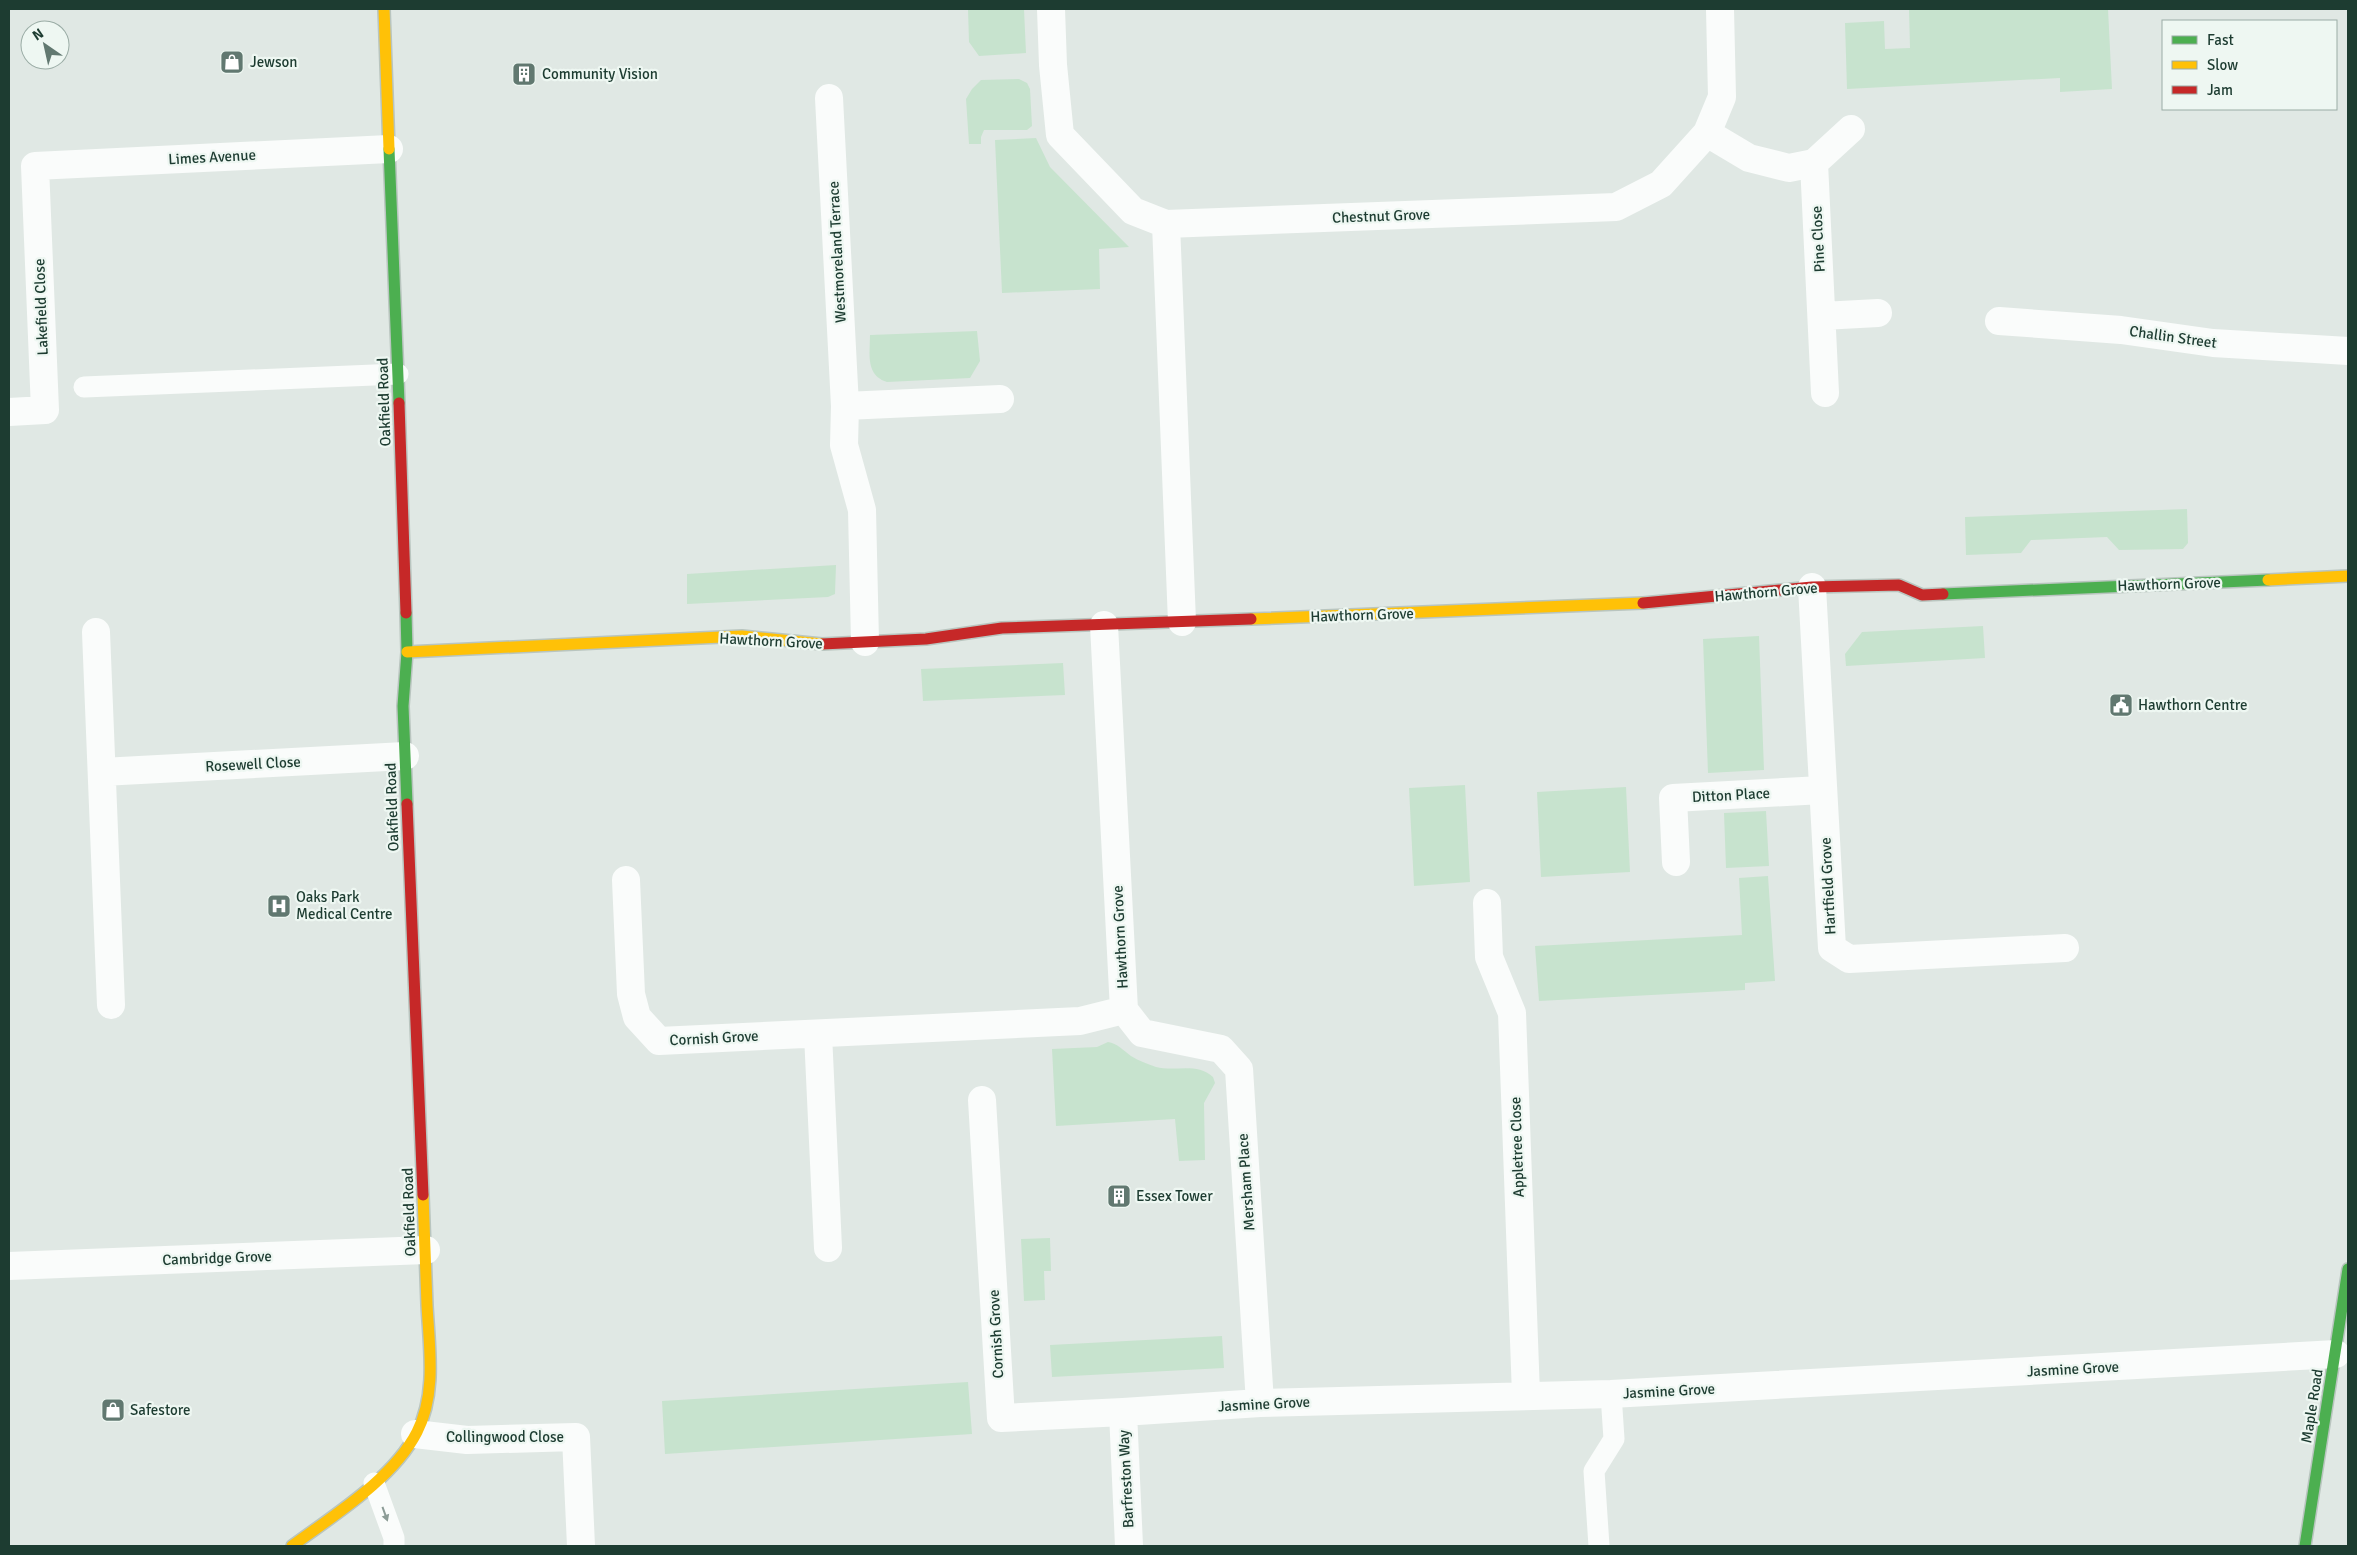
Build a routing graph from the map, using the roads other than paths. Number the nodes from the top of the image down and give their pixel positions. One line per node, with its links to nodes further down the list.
1 (384, 9): 7 (street, Oakfield Road)
2 (1051, 9): 10 (street, Chestnut Grove)
3 (1720, 9): 6 (street, Chestnut Grove)
4 (828, 98): 19 (street, Westmoreland Terrace)
5 (1851, 129): 8 (street)
6 (1707, 133): 8 (street); 10 (street, Chestnut Grove)
7 (389, 148): 9 (street, Limes Avenue); 15 (street, Oakfield Road)
8 (1814, 163): 12 (street, Pine Close)
9 (34, 166): 20 (street, Lakefield Close)
10 (1166, 224): 23 (street)
11 (1878, 313): 12 (street)
12 (1822, 316): 17 (street, Pine Close)
13 (1999, 321): 14 (street, Challin Street)
14 (2348, 351)
15 (398, 374): 16 (lane); 27 (street, Oakfield Road)
16 (84, 387)
17 (1825, 393)
18 (1000, 398): 19 (street)
19 (845, 406): 26 (street, Westmoreland Terrace)
20 (9, 412)
21 (2348, 576): 22 (street, Hawthorn Grove)
22 (1812, 587): 23 (street, Hawthorn Grove); 30 (street, Hartfield Grove)
23 (1182, 622): 24 (street, Hawthorn Grove)
24 (1104, 625): 26 (street, Hawthorn Grove); 36 (street, Hawthorn Grove)
25 (96, 632): 29 (street)
26 (865, 642): 27 (street, Hawthorn Grove)
27 (407, 652): 28 (street, Oakfield Road)
28 (405, 756): 29 (street, Rosewell Close); 41 (street, Oakfield Road)
29 (102, 772): 35 (street)
30 (1822, 790): 31 (street, Ditton Place); 34 (street, Hartfield Grove)
31 (1676, 862)
32 (626, 880): 38 (street, Cornish Grove)
33 (1487, 903): 46 (street, Appletree Close)
34 (2065, 948)
35 (112, 1005)
36 (1124, 1010): 37 (street, Hawthorn Grove); 38 (street, Cornish Grove)
37 (1142, 1033): 47 (street, Mersham Place)
38 (818, 1034): 40 (street)
39 (982, 1100): 49 (street, Cornish Grove)
40 (828, 1248)
41 (426, 1250): 42 (street, Cambridge Grove); 50 (street, Oakfield Road)
42 (9, 1266)
43 (2348, 1269): 44 (street, Maple Road)
44 (2336, 1354): 45 (street, Jasmine Grove); 57 (street, Maple Road)
45 (1611, 1394): 46 (street, Jasmine Grove); 56 (lane)
46 (1526, 1395): 47 (street, Jasmine Grove)
47 (1260, 1403): 48 (street, Jasmine Grove)
48 (1123, 1412): 49 (street, Jasmine Grove); 55 (street, Barfreston Way)
49 (1001, 1418)
50 (414, 1434): 51 (street, Oakfield Road); 54 (street, Collingwood Close)
51 (374, 1483): 52 (street, Oakfield Road); 53 (lane, one-way to 53)
52 (292, 1546)
53 (394, 1546)
54 (581, 1546)
55 (1129, 1546)
56 (1599, 1546)
57 (2306, 1546)

